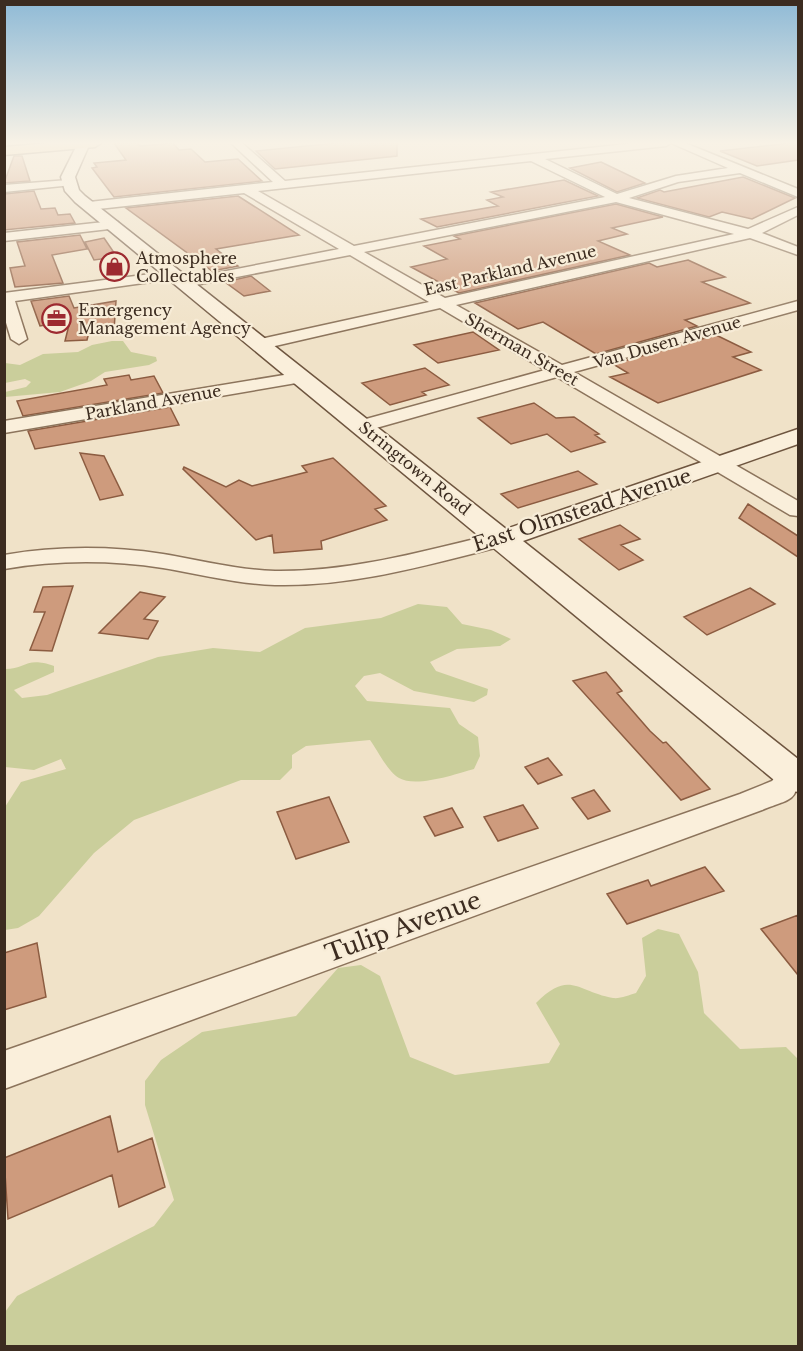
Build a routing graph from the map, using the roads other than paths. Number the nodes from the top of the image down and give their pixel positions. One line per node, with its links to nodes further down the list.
1 (89, 206): 6 (main road, Stringtown Road)
2 (275, 206): 9 (street, Sherman Street)
3 (575, 206): 9 (street)
4 (646, 206): 7 (street)
5 (798, 211): 7 (street, East Parkland Avenue)
6 (113, 225): 8 (street); 11 (main road, Stringtown Road)
7 (749, 234): 10 (street); 13 (street, East Parkland Avenue)
8 (4, 237)
9 (351, 250): 11 (street); 13 (street, Sherman Street)
10 (798, 251)
11 (180, 279): 12 (street); 16 (main road, Stringtown Road)
12 (6, 298): 15 (street)
13 (442, 303): 16 (street, East Parkland Avenue); 17 (street, Sherman Street)
14 (798, 305): 17 (street, Van Dusen Avenue)
15 (19, 339)
16 (262, 344): 18 (main road, Stringtown Road)
17 (562, 371): 19 (street, Van Dusen Avenue); 22 (street, Sherman Street)
18 (302, 377): 19 (main road, Stringtown Road); 20 (street, Parkland Avenue)
19 (362, 426): 24 (main road, Stringtown Road)
20 (4, 427)
21 (798, 436): 22 (main road, East Olmstead Avenue)
22 (720, 464): 23 (street, Sherman Street); 24 (main road, East Olmstead Avenue)
23 (798, 510)
24 (503, 539): 25 (street, East Olmstead Avenue); 26 (main road, Stringtown Road)
25 (4, 561)
26 (796, 777): 27 (street, Tulip Avenue)
27 (4, 1070)

